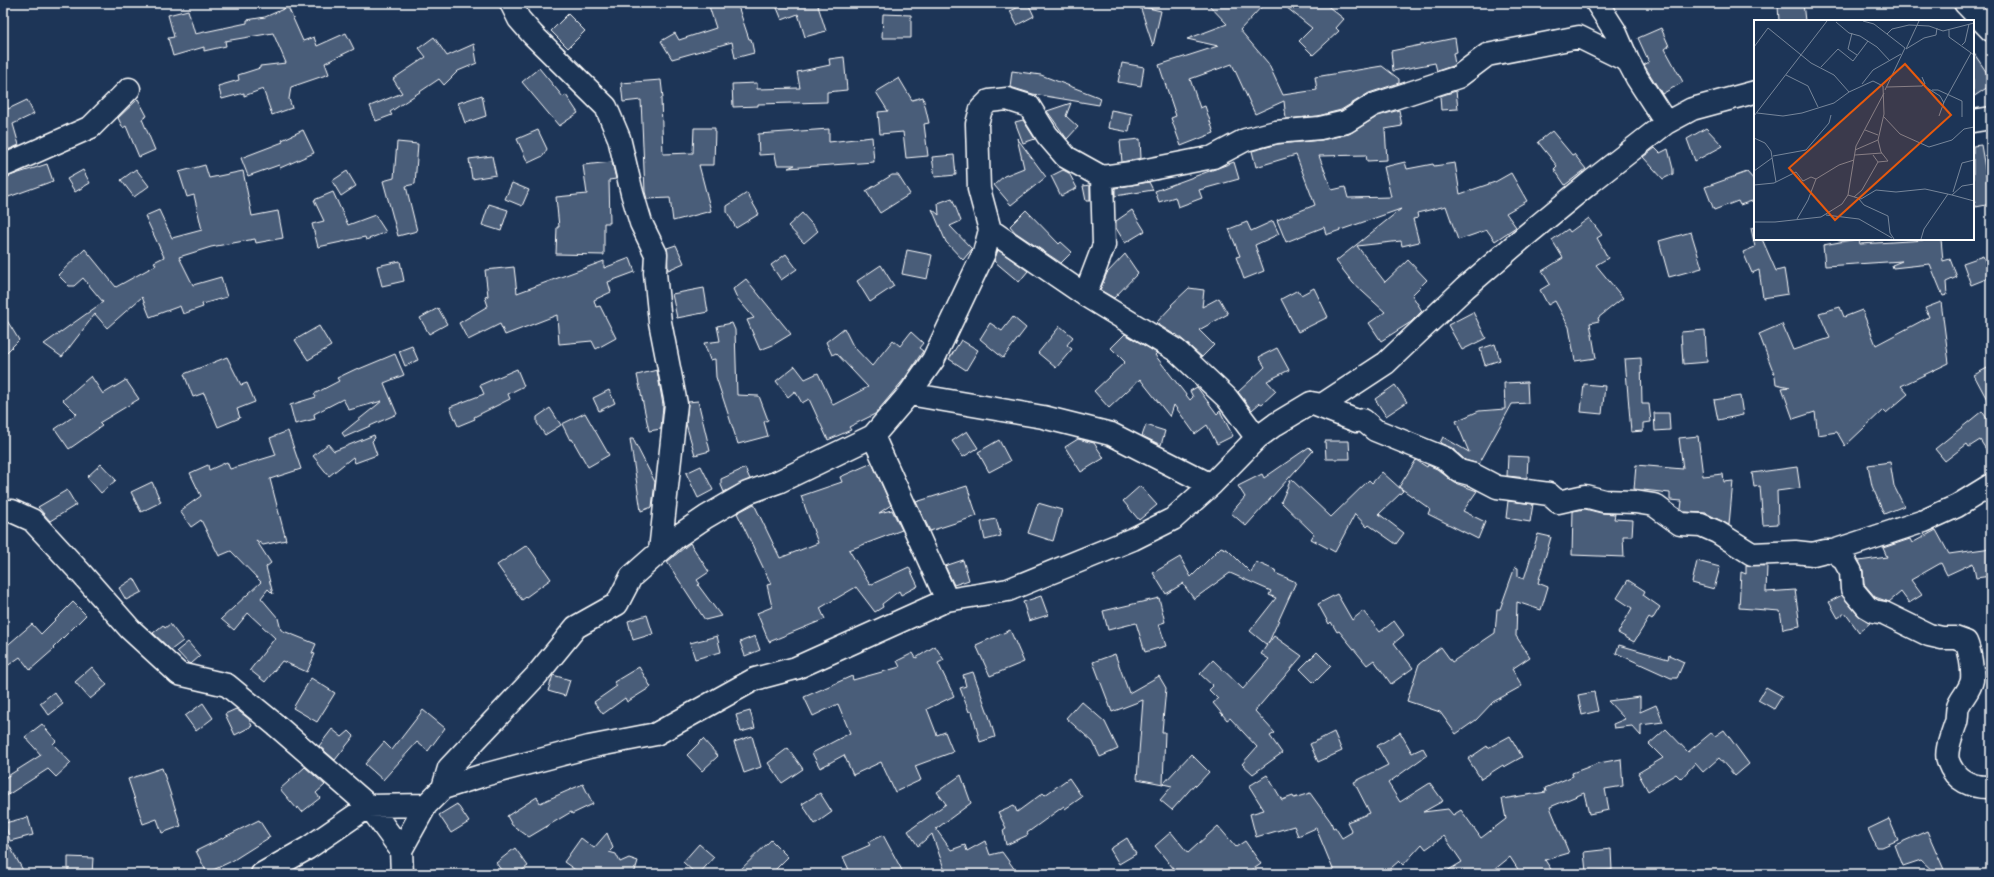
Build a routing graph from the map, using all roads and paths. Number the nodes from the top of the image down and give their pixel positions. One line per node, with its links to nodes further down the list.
1 (511, 3): 22 (street)
2 (1597, 3): 5 (street)
3 (1965, 3): 4 (street)
4 (1991, 30)
5 (1628, 62): 10 (street); 12 (street)
6 (129, 89): 11 (street)
7 (1754, 92): 10 (street)
8 (1991, 118): 9 (street)
9 (1974, 121)
10 (1666, 123): 16 (street)
11 (3, 166)
12 (1102, 177): 13 (street); 14 (street)
13 (990, 230): 14 (street); 15 (street)
14 (1085, 295): 18 (street)
15 (909, 394): 17 (street); 19 (street)
16 (1311, 403): 18 (street); 23 (street)
17 (873, 436): 22 (street); 24 (street)
18 (1257, 438): 19 (street)
19 (1211, 485): 24 (street)
20 (1991, 485): 23 (street)
21 (6, 506): 28 (street)
22 (660, 551): 26 (street)
23 (1833, 551): 25 (street)
24 (947, 600): 26 (street)
25 (1991, 787)
26 (443, 788): 27 (street)
27 (426, 805): 28 (street); 29 (street)
28 (369, 806): 29 (street); 30 (street)
29 (401, 850): 31 (street)
30 (262, 874)
31 (402, 874)

